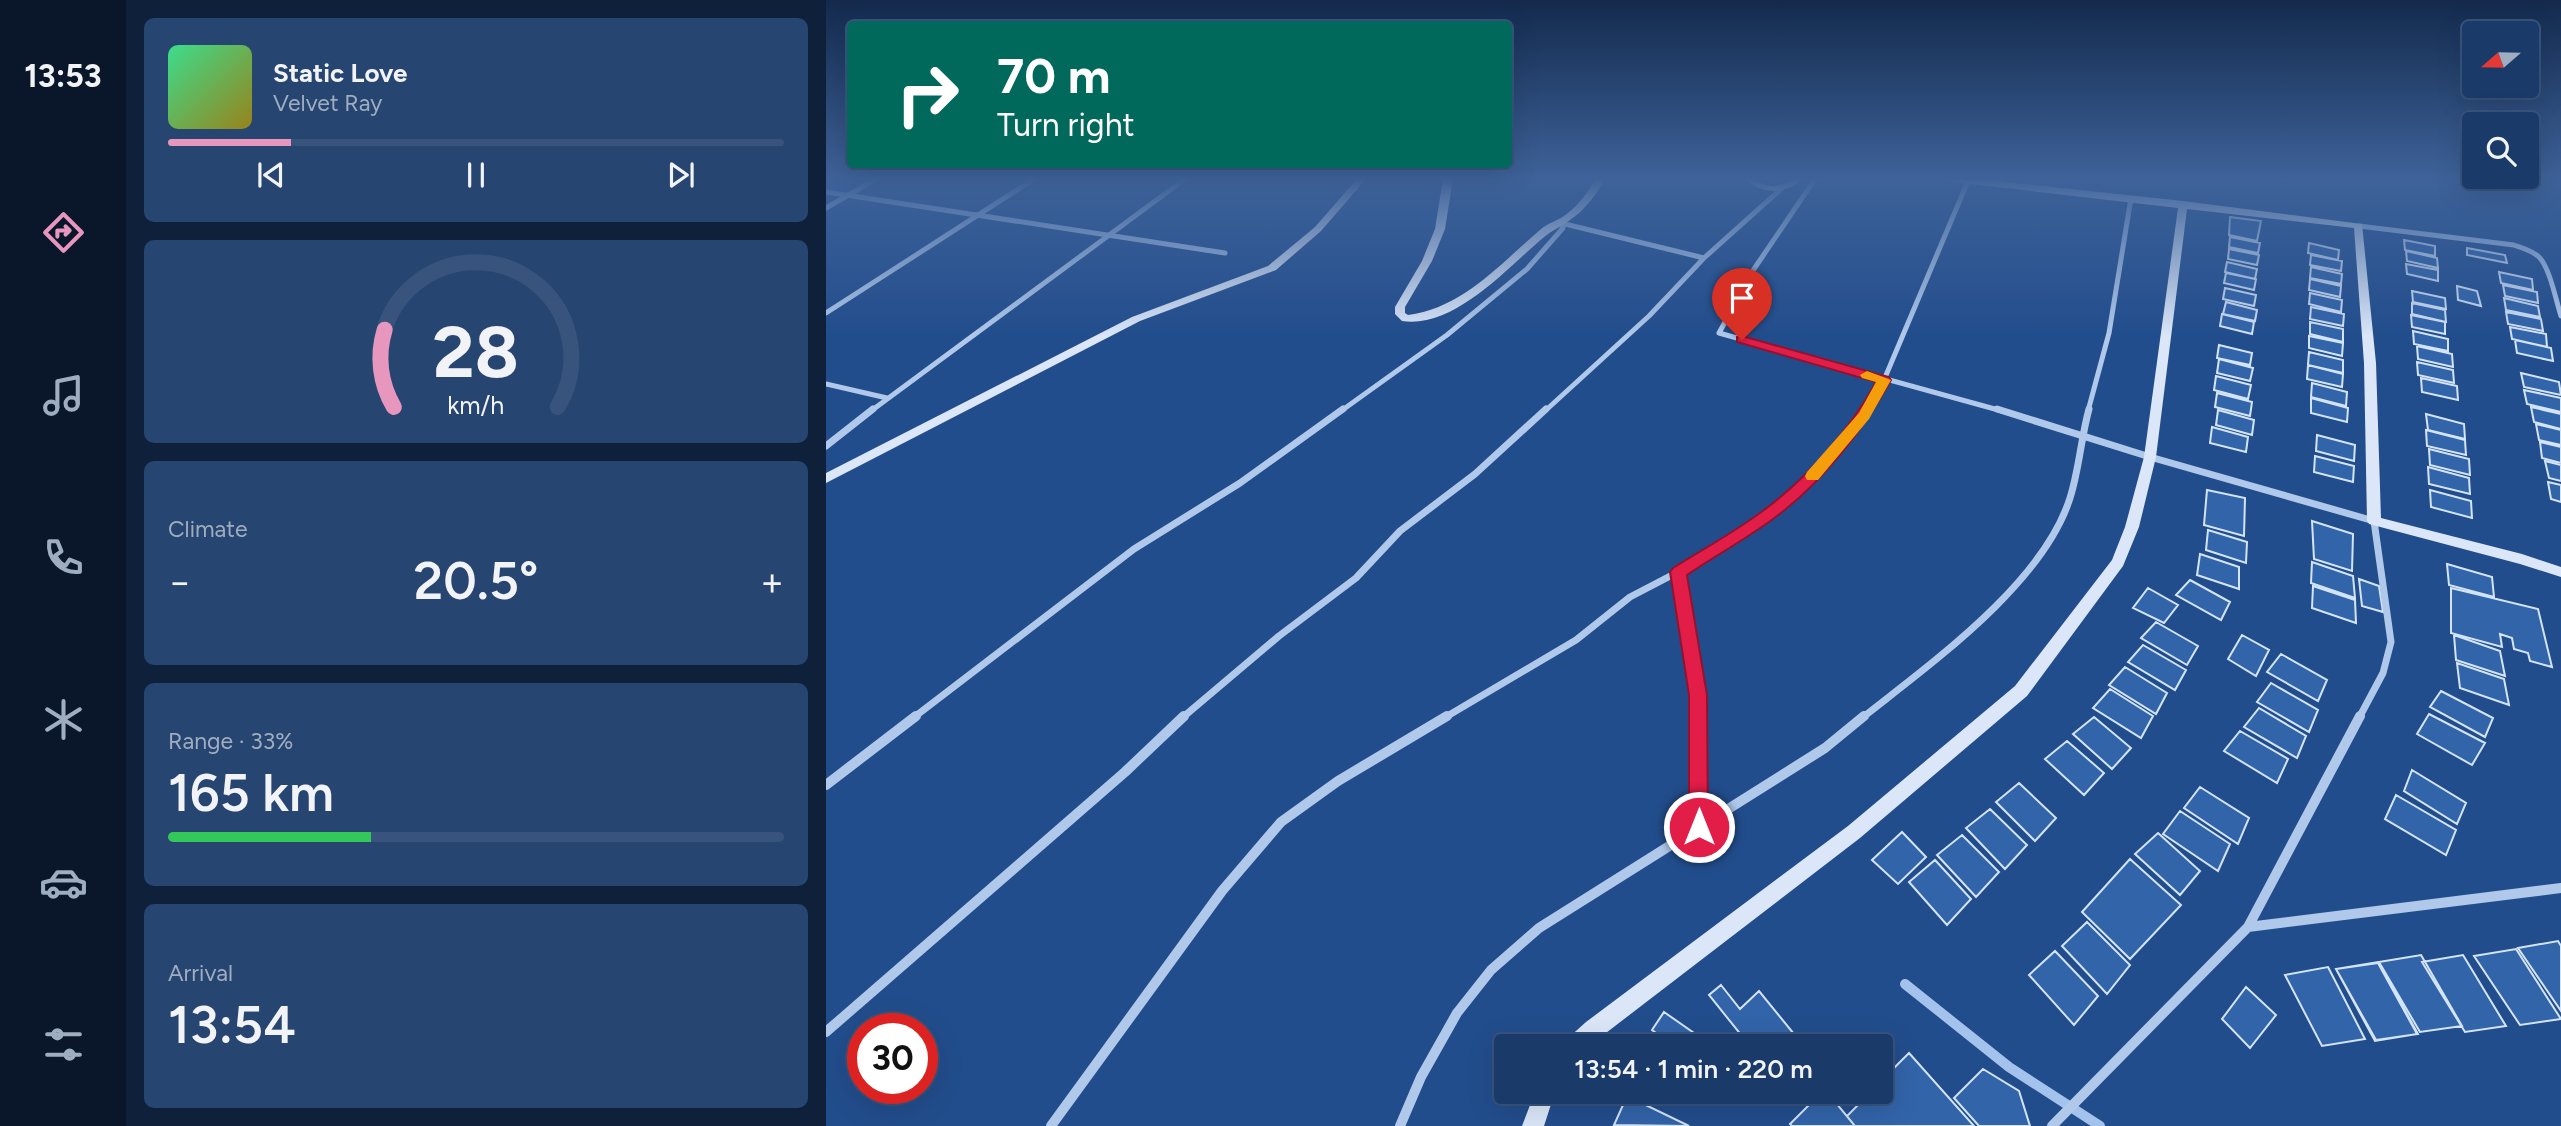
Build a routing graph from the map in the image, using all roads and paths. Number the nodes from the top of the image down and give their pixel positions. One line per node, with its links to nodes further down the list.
1 (953, 232): 19 (street)
2 (1092, 232): 16 (street)
3 (1112, 232): 16 (street)
4 (1315, 232): 27 (street)
5 (1439, 232): 6 (street)
6 (1545, 232)
7 (1560, 232): 31 (street)
8 (1596, 232): 18 (street)
9 (1733, 232): 18 (street)
10 (1779, 232): 21 (street)
11 (1947, 232): 21 (street)
12 (2126, 232): 24 (street)
13 (2179, 232): 26 (street)
14 (2359, 232): 28 (street)
15 (2406, 232): 20 (street)
16 (1109, 234): 17 (street); 23 (street)
17 (1225, 253)
18 (1704, 258): 35 (street)
19 (826, 313)
20 (2561, 316)
21 (1884, 380): 24 (street); 29 (street)
22 (826, 384): 23 (street)
23 (887, 398): 25 (street)
24 (2082, 434): 26 (street); 32 (street)
25 (826, 446)
26 (2150, 457): 28 (street); 36 (street)
27 (826, 479)
28 (2374, 521): 30 (street); 34 (street)
29 (1678, 572): 32 (street); 38 (street)
30 (2561, 572)
31 (826, 785)
32 (1699, 827): 39 (street)
33 (2561, 888): 34 (street)
34 (2248, 927): 41 (street)
35 (826, 1032)
36 (1587, 1034)
37 (1541, 1104): 40 (street)
38 (1051, 1126)
39 (1400, 1126)
40 (1533, 1126)
41 (2052, 1126)

